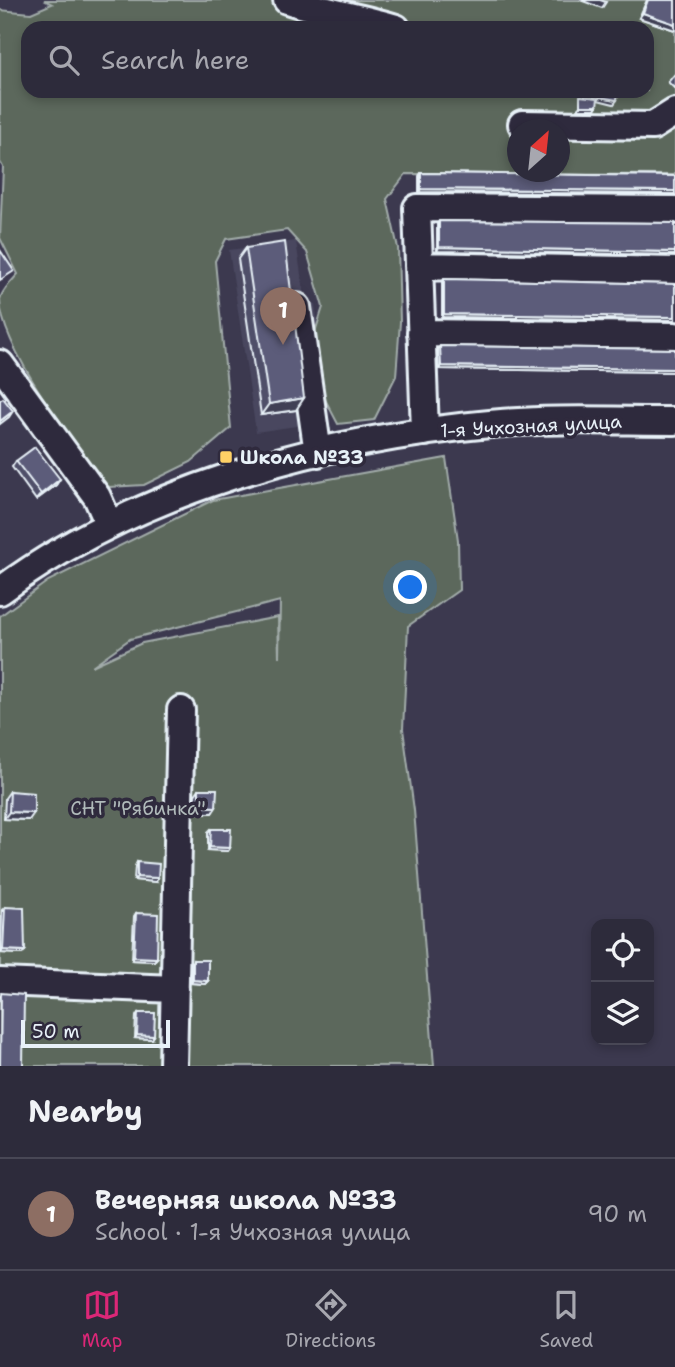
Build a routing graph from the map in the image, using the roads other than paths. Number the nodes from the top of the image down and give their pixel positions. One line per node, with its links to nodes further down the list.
1 (287, 0): 2 (street)
2 (357, 8): 3 (street)
3 (382, 21)
4 (675, 112): 5 (street)
5 (570, 125)
6 (675, 210): 7 (street)
7 (419, 266): 8 (street); 10 (street)
8 (675, 271)
9 (297, 307): 15 (street)
10 (421, 333): 11 (street); 14 (street)
11 (675, 336)
12 (0, 364): 16 (street)
13 (675, 421): 14 (street, 1-я Учхозная улица)
14 (425, 432): 15 (street, 1-я Учхозная улица)
15 (318, 453): 16 (street, 1-я Учхозная улица)
16 (109, 524): 17 (street, 1-я Учхозная улица)
17 (0, 591)
18 (181, 710): 20 (street)
19 (0, 982): 20 (street)
20 (175, 989): 21 (street)
21 (173, 1066)

